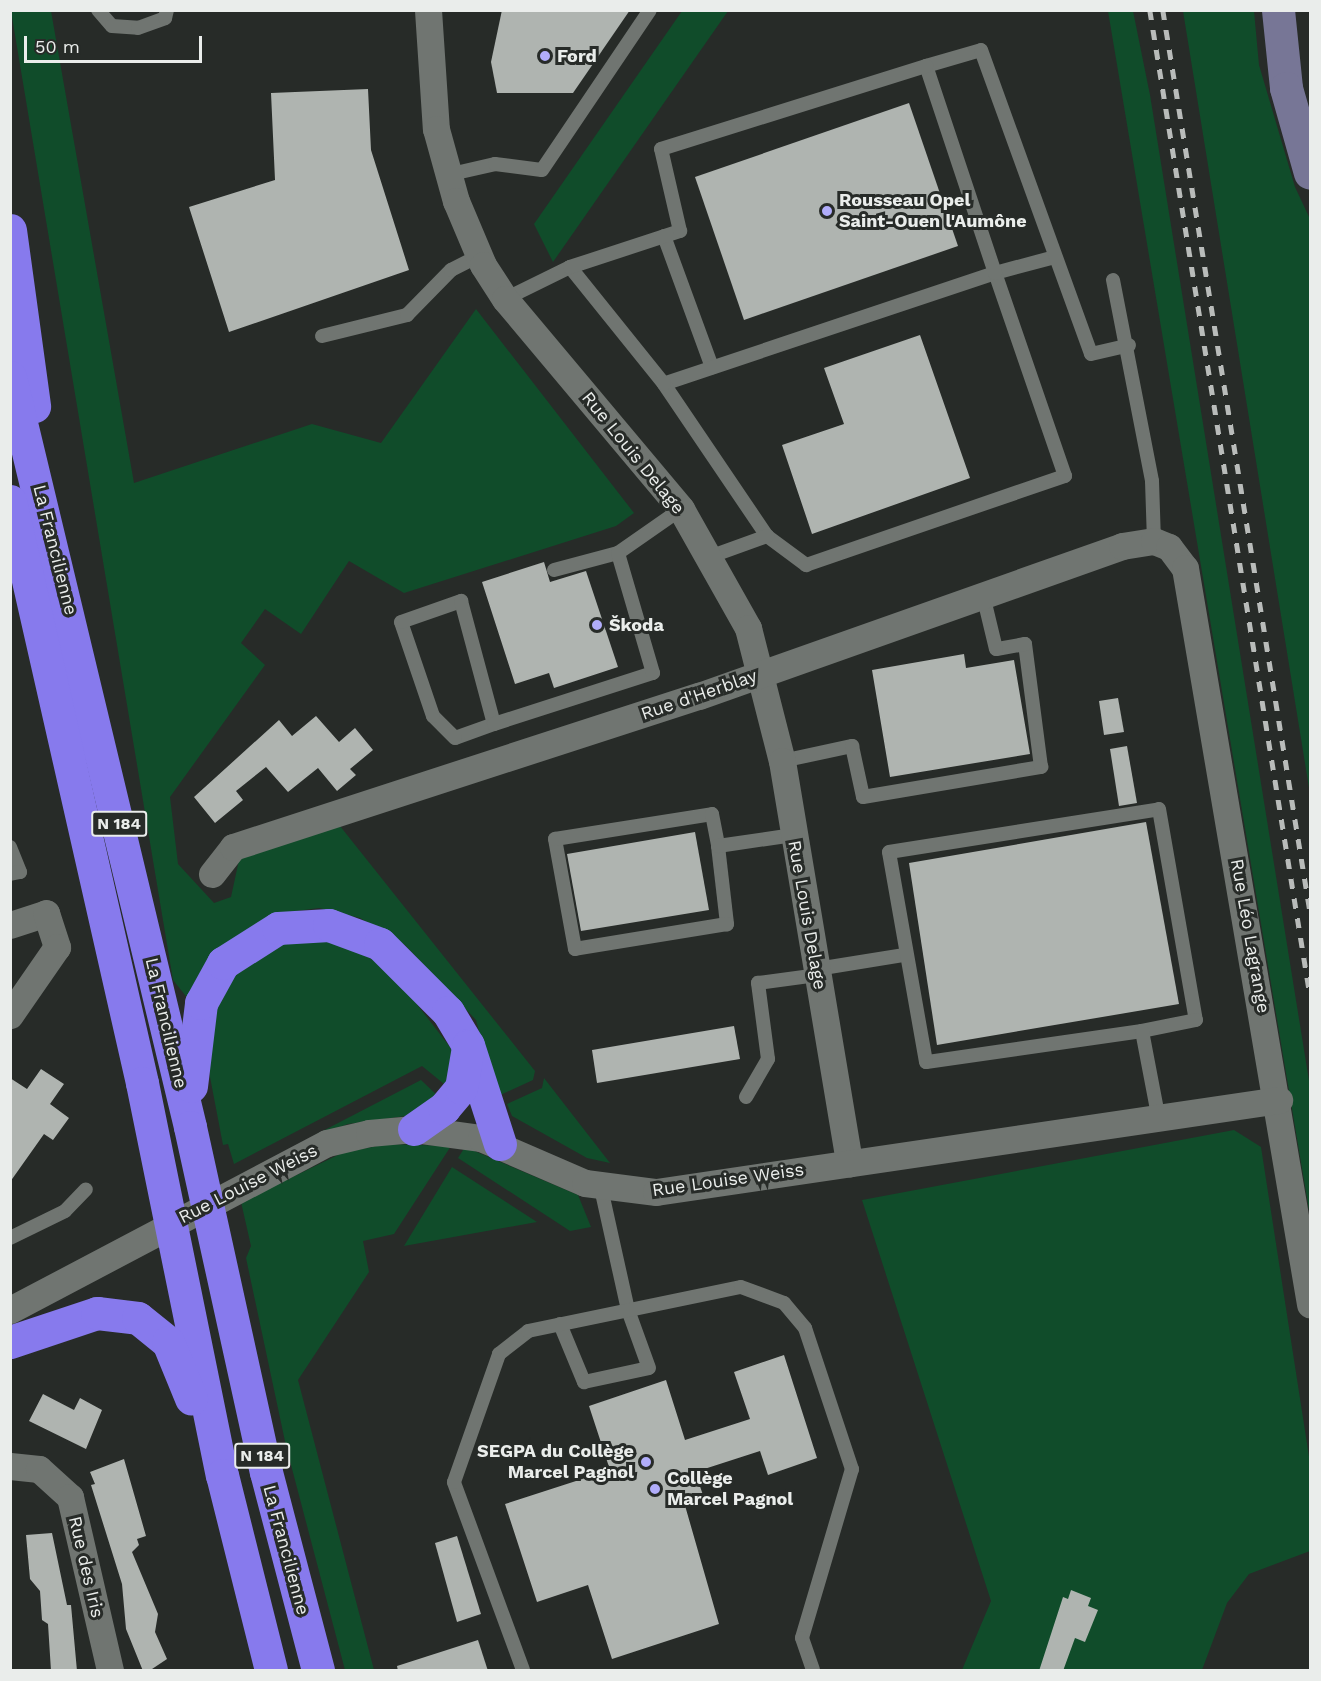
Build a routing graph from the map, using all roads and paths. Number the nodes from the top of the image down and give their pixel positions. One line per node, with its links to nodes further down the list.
1 (98, 10): 8 (lane)
2 (110, 10): 8 (lane)
3 (167, 10): 8 (lane)
4 (428, 10): 12 (street, Rue Louis Delage)
5 (650, 10): 12 (lane)
6 (1278, 10): 11 (street)
7 (1294, 10): 10 (street)
8 (112, 26)
9 (926, 66): 14 (lane); 16 (lane); 18 (lane)
10 (1311, 100)
11 (1311, 173)
12 (447, 175): 15 (street, Rue Louis Delage)
13 (10, 230): 28 (highway)
14 (664, 236): 17 (lane); 23 (lane)
15 (479, 256): 20 (street, Rue Louis Delage); 21 (lane)
16 (1055, 257): 18 (lane); 22 (lane)
17 (570, 267): 20 (lane); 25 (lane)
18 (995, 273): 23 (lane); 29 (lane)
19 (1113, 280): 22 (lane)
20 (505, 299): 27 (street, Rue Louis Delage)
21 (322, 336)
22 (1129, 345): 30 (lane)
23 (712, 367): 25 (lane)
24 (10, 377): 28 (highway, La Francilienne / N 184)
25 (664, 384): 29 (lane)
26 (10, 501): 37 (highway, La Francilienne / N 184)
27 (681, 509): 31 (lane); 32 (street, Rue Louis Delage)
28 (49, 521): 54 (highway, La Francilienne / N 184)
29 (767, 536): 32 (lane)
30 (1154, 541): 35 (street, Rue d'Herblay); 52 (street, Rue Léo Lagrange)
31 (618, 553): 33 (lane); 38 (lane)
32 (709, 557): 36 (street, Rue Louis Delage)
33 (554, 570)
34 (10, 583): 37 (highway)
35 (983, 595): 36 (street, Rue d'Herblay); 39 (lane)
36 (763, 672): 39 (street, Rue Louis Delage); 44 (street, Rue d'Herblay)
37 (50, 676): 67 (highway, La Francilienne / N 184)
38 (494, 723): 38 (lane)
39 (782, 761): 40 (street, Rue Louis Delage)
40 (793, 835): 41 (lane); 47 (street, Rue Louis Delage)
41 (718, 846): 41 (lane)
42 (10, 847): 43 (lane)
43 (10, 874)
44 (212, 874)
45 (10, 925): 48 (street)
46 (903, 955): 47 (lane); 49 (lane); 49 (lane)
47 (817, 972): 51 (lane); 57 (street, Rue Louis Delage)
48 (10, 1015)
49 (1142, 1031): 53 (lane)
50 (468, 1045): 54 (highway); 55 (highway); 56 (highway)
51 (746, 1097)
52 (1279, 1100): 53 (street, Rue Louise Weiss); 61 (street, Rue Léo Lagrange)
53 (1158, 1114): 57 (street, Rue Louise Weiss)
54 (190, 1127): 70 (highway, La Francilienne / N 184)
55 (414, 1129): 56 (street, Rue Louise Weiss); 62 (street, Rue Louise Weiss)
56 (500, 1144): 58 (street, Rue Louise Weiss)
57 (849, 1163): 58 (street, Rue Louise Weiss)
58 (601, 1188): 63 (lane)
59 (86, 1189): 60 (lane)
60 (10, 1238)
61 (1311, 1304)
62 (10, 1310)
63 (628, 1310): 64 (lane); 64 (lane); 72 (lane)
64 (560, 1324): 71 (lane)
65 (10, 1342): 67 (highway)
66 (10, 1466): 68 (street, Rue des Iris)
67 (222, 1476): 69 (highway, La Francilienne / N 184)
68 (110, 1671)
69 (271, 1671)
70 (318, 1671)
71 (523, 1671)
72 (813, 1671)

